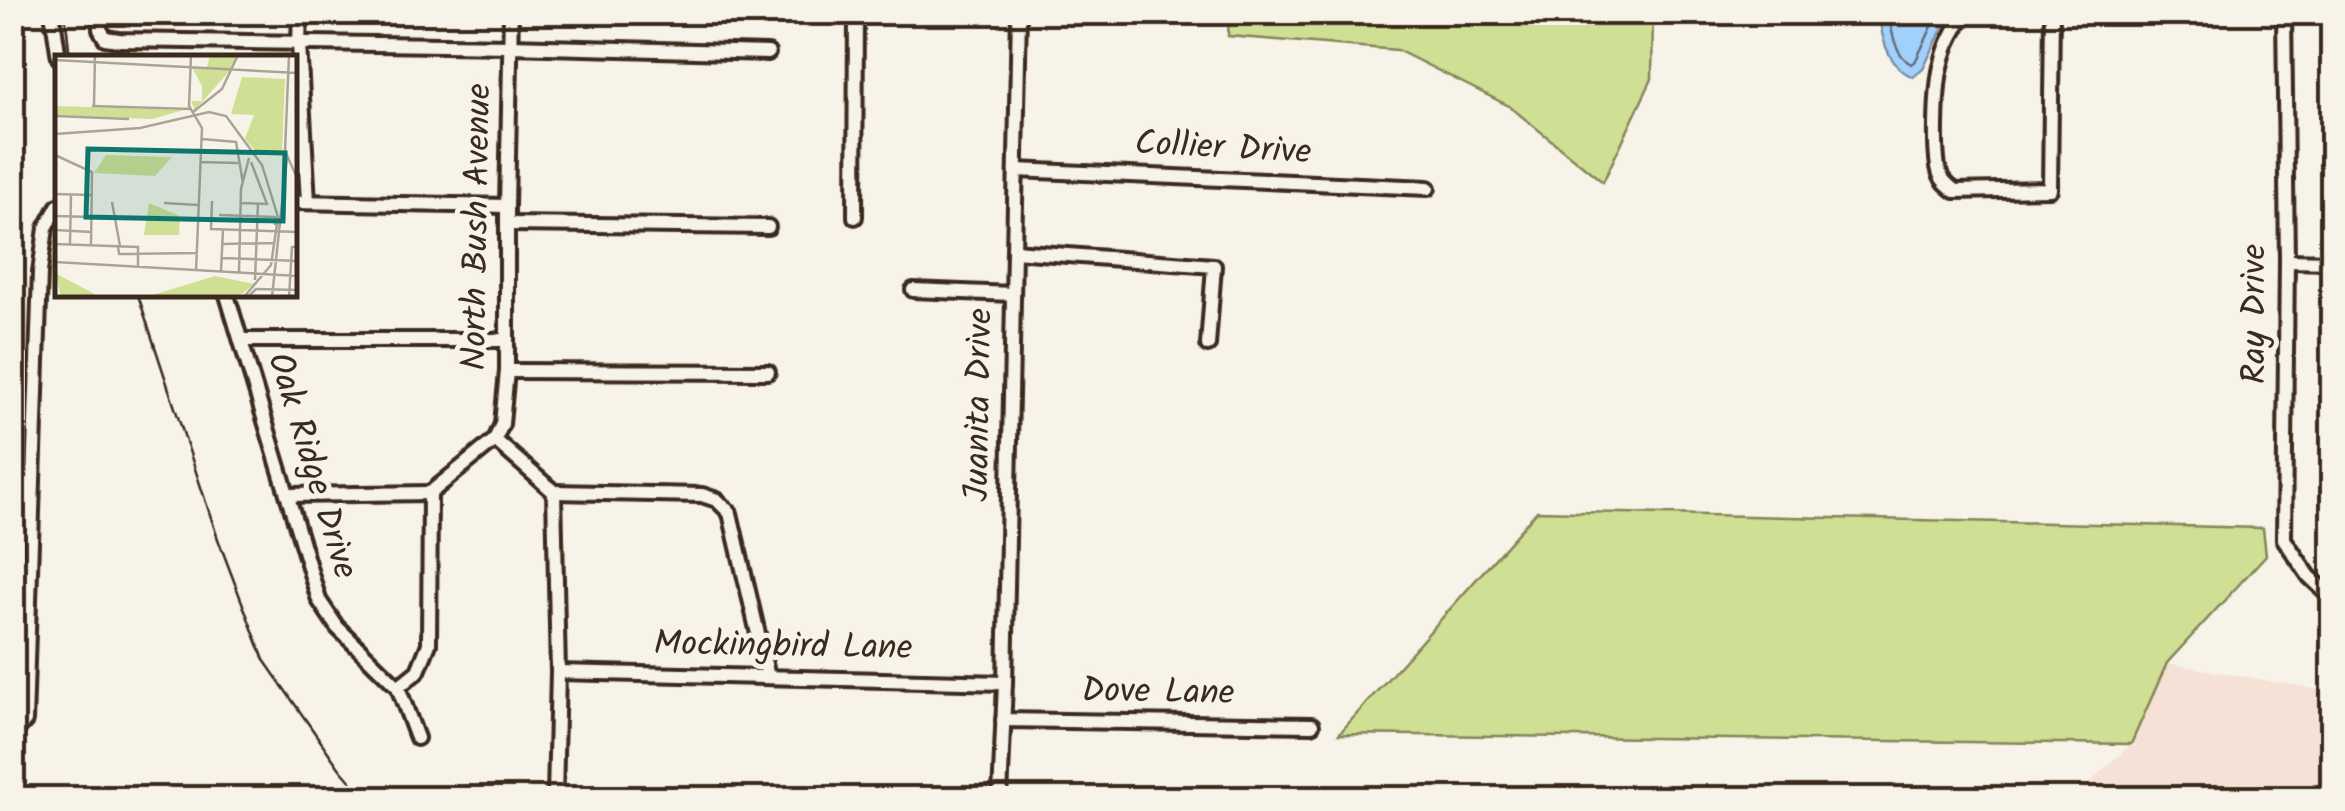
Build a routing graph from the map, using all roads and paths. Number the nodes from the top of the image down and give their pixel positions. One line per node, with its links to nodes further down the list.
1 (52, 12): 13 (street)
2 (100, 12): 10 (street)
3 (300, 12): 10 (street)
4 (511, 12): 11 (street, North Bush Avenue)
5 (856, 12): 19 (street)
6 (1018, 12): 14 (street, Juanita Drive)
7 (1966, 12): 8 (street)
8 (2052, 12)
9 (2284, 12): 23 (street, Ray Drive)
10 (299, 44): 11 (street); 16 (street)
11 (510, 46): 12 (street); 17 (street, North Bush Avenue)
12 (768, 53)
13 (58, 55)
14 (1016, 170): 15 (street, Collier Drive); 22 (street, Juanita Drive)
15 (1428, 188)
16 (301, 202): 17 (street)
17 (507, 206): 20 (street, North Bush Avenue)
18 (55, 212): 44 (street)
19 (855, 217)
20 (507, 224): 21 (street); 29 (street, North Bush Avenue)
21 (768, 227)
22 (1014, 251): 26 (street, Juanita Drive); 30 (street)
23 (2286, 261): 24 (street); 37 (street, Ray Drive)
24 (2332, 262)
25 (913, 290): 26 (street)
26 (1012, 294): 40 (street, Juanita Drive)
27 (229, 298): 28 (street, Oak Ridge Drive)
28 (241, 340): 29 (street); 36 (street, Oak Ridge Drive)
29 (506, 340): 31 (street, North Bush Avenue)
30 (1208, 345)
31 (507, 371): 32 (street); 33 (street, North Bush Avenue)
32 (768, 372)
33 (495, 440): 34 (street); 35 (street)
34 (430, 492): 36 (street); 41 (street)
35 (554, 492): 38 (street); 39 (street)
36 (288, 495): 41 (street, Oak Ridge Drive)
37 (2332, 598)
38 (558, 672): 39 (street, Mockingbird Lane); 46 (street)
39 (768, 676): 40 (street, Mockingbird Lane)
40 (1006, 683): 42 (street, Juanita Drive)
41 (398, 687): 45 (street, Oak Ridge Drive)
42 (1003, 720): 43 (street, Dove Lane); 47 (street, Juanita Drive)
43 (1312, 725)
44 (12, 735)
45 (418, 738)
46 (555, 798)
47 (1000, 798)

